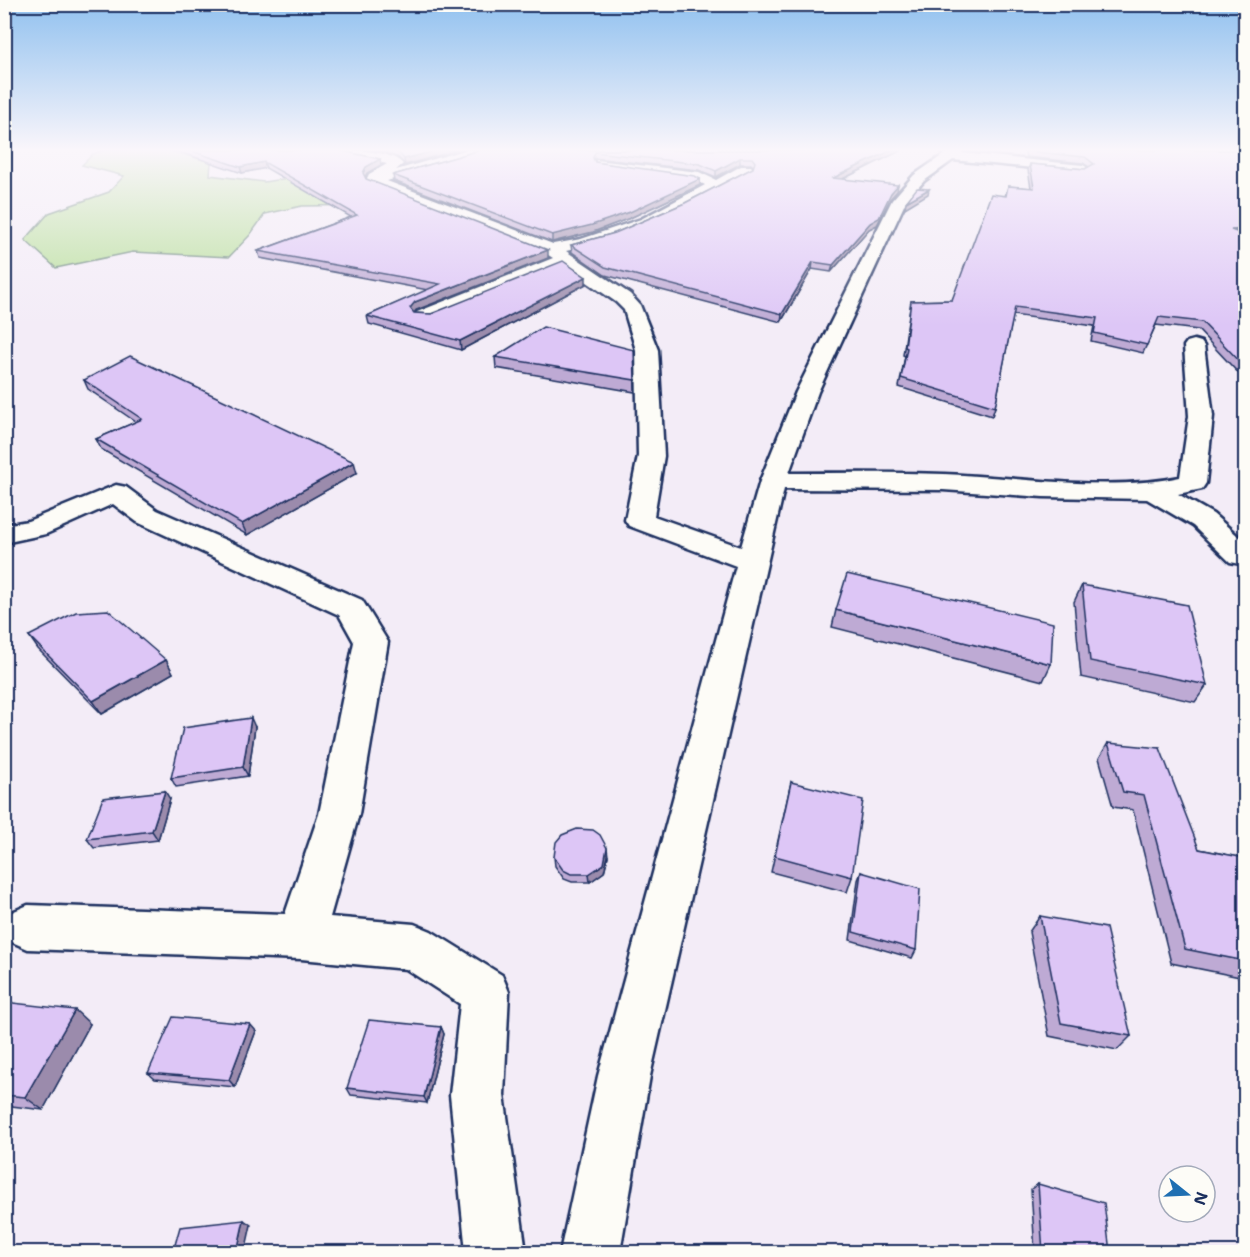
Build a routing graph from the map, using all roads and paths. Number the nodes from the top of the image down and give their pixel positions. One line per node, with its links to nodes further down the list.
1 (445, 209): 4 (street)
2 (671, 209): 4 (street)
3 (895, 209): 7 (street)
4 (558, 254): 5 (street); 11 (street)
5 (424, 316)
6 (1194, 346): 8 (street)
7 (773, 481): 8 (street); 11 (street)
8 (1153, 491): 10 (street)
9 (4, 534): 13 (street)
10 (1245, 556)
11 (752, 561): 15 (street)
12 (27, 927): 13 (street)
13 (301, 937): 14 (street)
14 (496, 1252)
15 (590, 1252)

